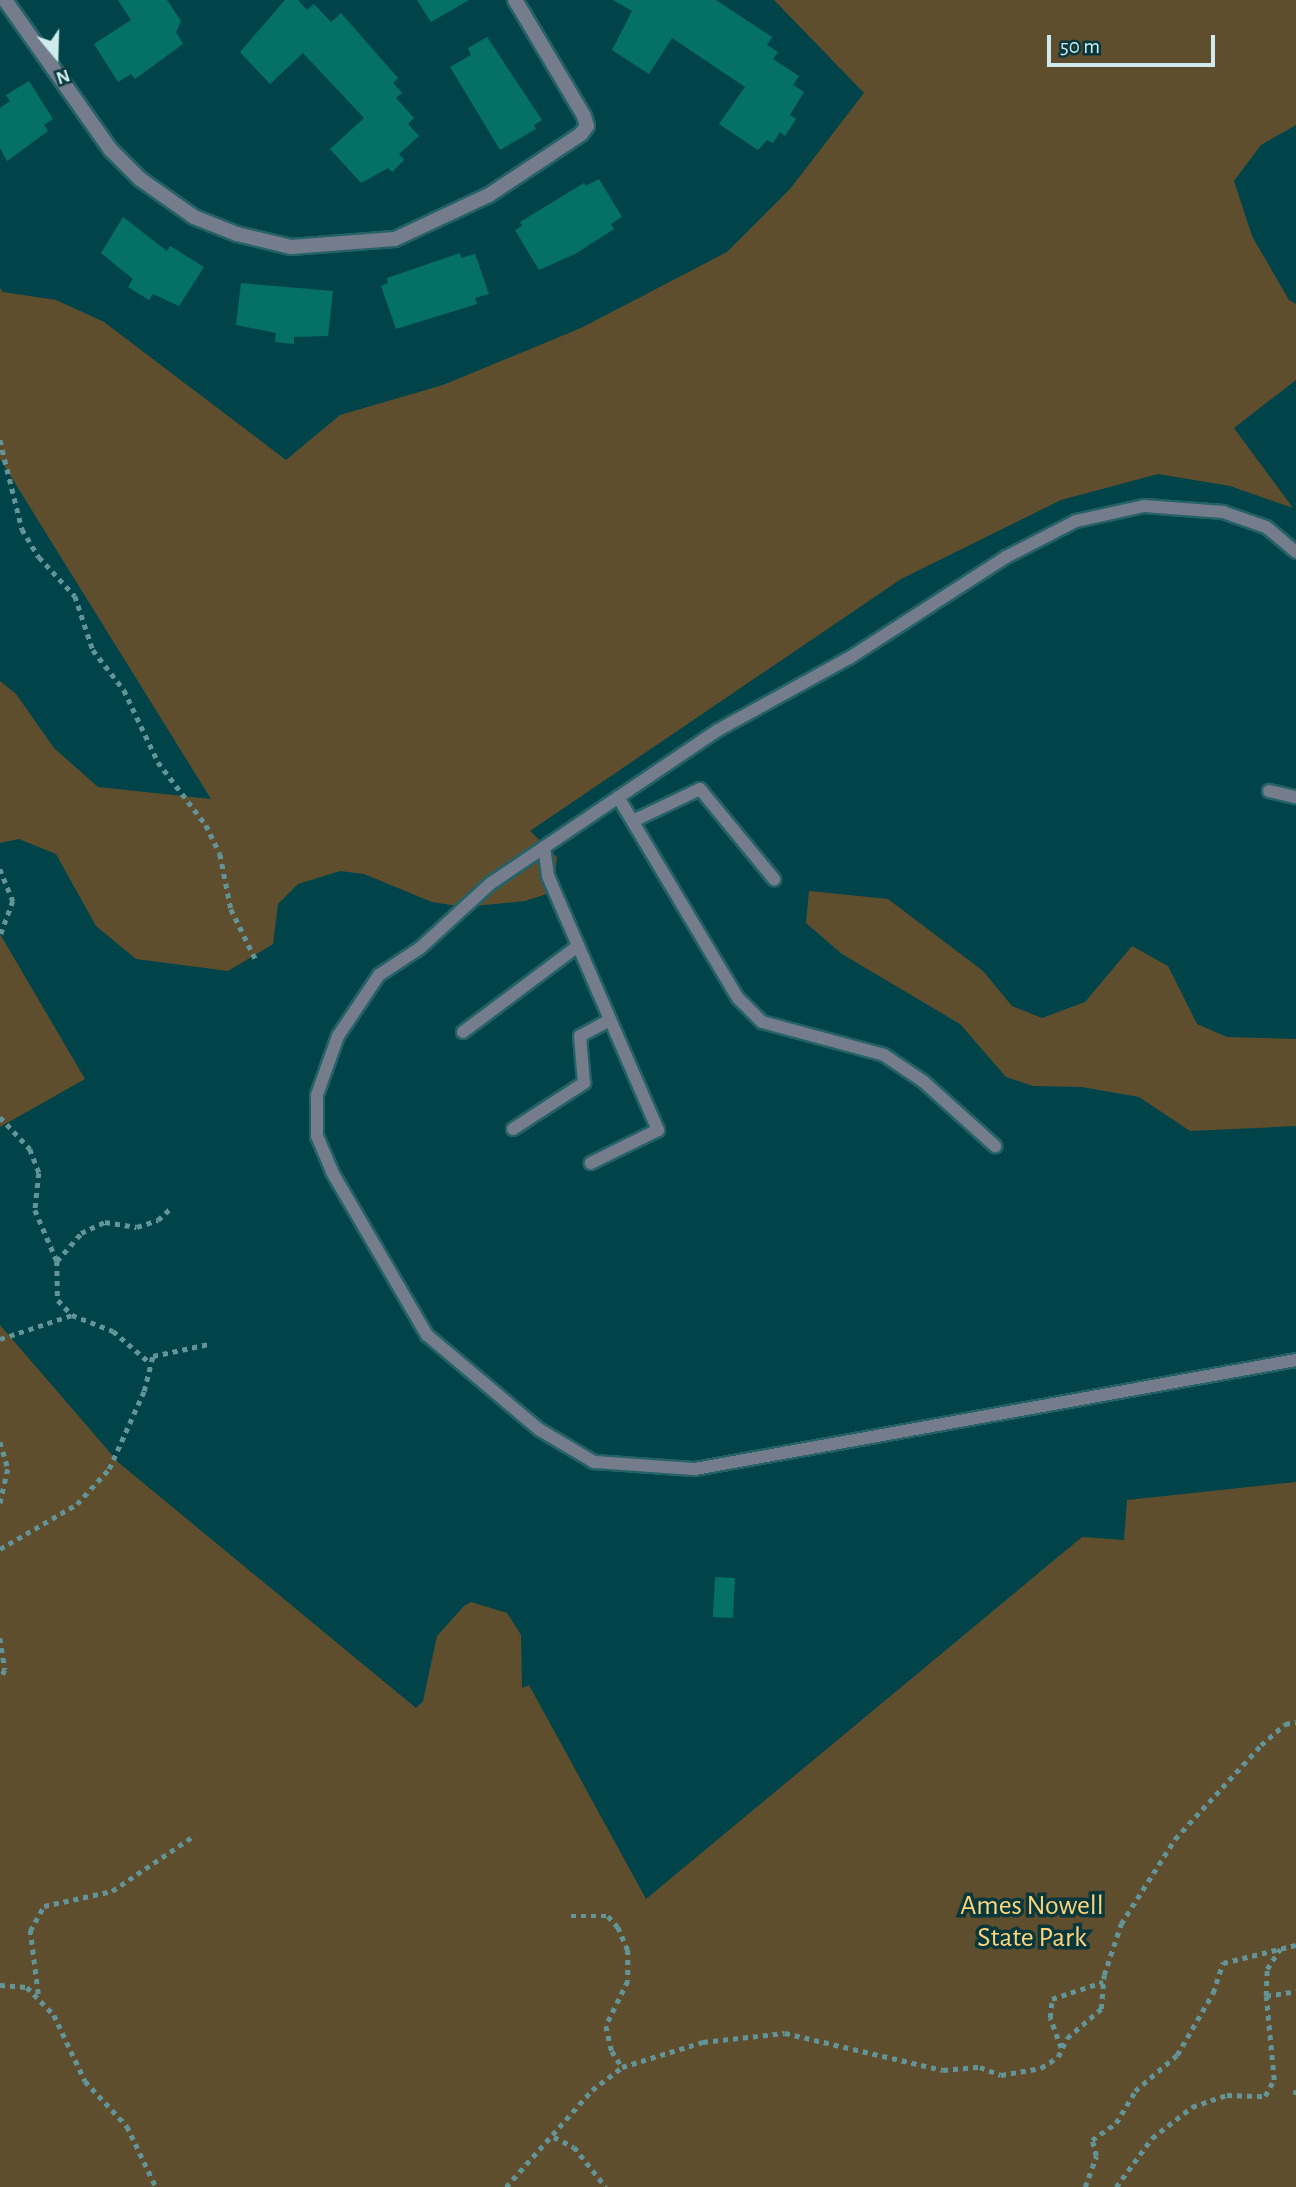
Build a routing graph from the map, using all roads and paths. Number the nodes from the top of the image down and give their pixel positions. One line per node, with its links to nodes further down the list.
1 (5, 0): 2 (street)
2 (515, 0)
3 (0, 440): 14 (path)
4 (1296, 552): 6 (lane)
5 (1269, 792): 7 (lane)
6 (618, 797): 8 (lane); 9 (lane)
7 (1296, 797)
8 (633, 821): 11 (lane); 19 (lane)
9 (544, 847): 13 (lane); 26 (lane)
10 (0, 869): 12 (path)
11 (774, 879)
12 (0, 937)
13 (578, 946): 15 (lane); 16 (lane)
14 (257, 962)
15 (610, 1020): 18 (lane); 20 (lane)
16 (463, 1031)
17 (0, 1117): 22 (path)
18 (513, 1129)
19 (995, 1146)
20 (591, 1163)
21 (172, 1207): 22 (path)
22 (57, 1261): 23 (path)
23 (72, 1315): 24 (path); 27 (path)
24 (0, 1339)
25 (209, 1345): 27 (path)
26 (1296, 1360)
27 (149, 1363): 30 (path)
28 (0, 1442): 29 (path)
29 (0, 1505)
30 (0, 1549)
31 (0, 1637): 32 (path)
32 (0, 1679)
33 (1296, 1722): 38 (path)
34 (195, 1835): 41 (path)
35 (571, 1916): 44 (path)
36 (1296, 1945): 37 (path)
37 (1281, 1948): 42 (path); 49 (path)
38 (1104, 1981): 43 (path); 43 (path)
39 (0, 1985): 41 (path)
40 (1296, 1991): 42 (path)
41 (38, 1995): 46 (path)
42 (1266, 1996): 50 (path)
43 (1061, 2050): 44 (path)
44 (622, 2067): 45 (path)
45 (554, 2137): 47 (path); 48 (path)
46 (156, 2186)
47 (506, 2187)
48 (606, 2187)
49 (1085, 2187)
50 (1116, 2187)

